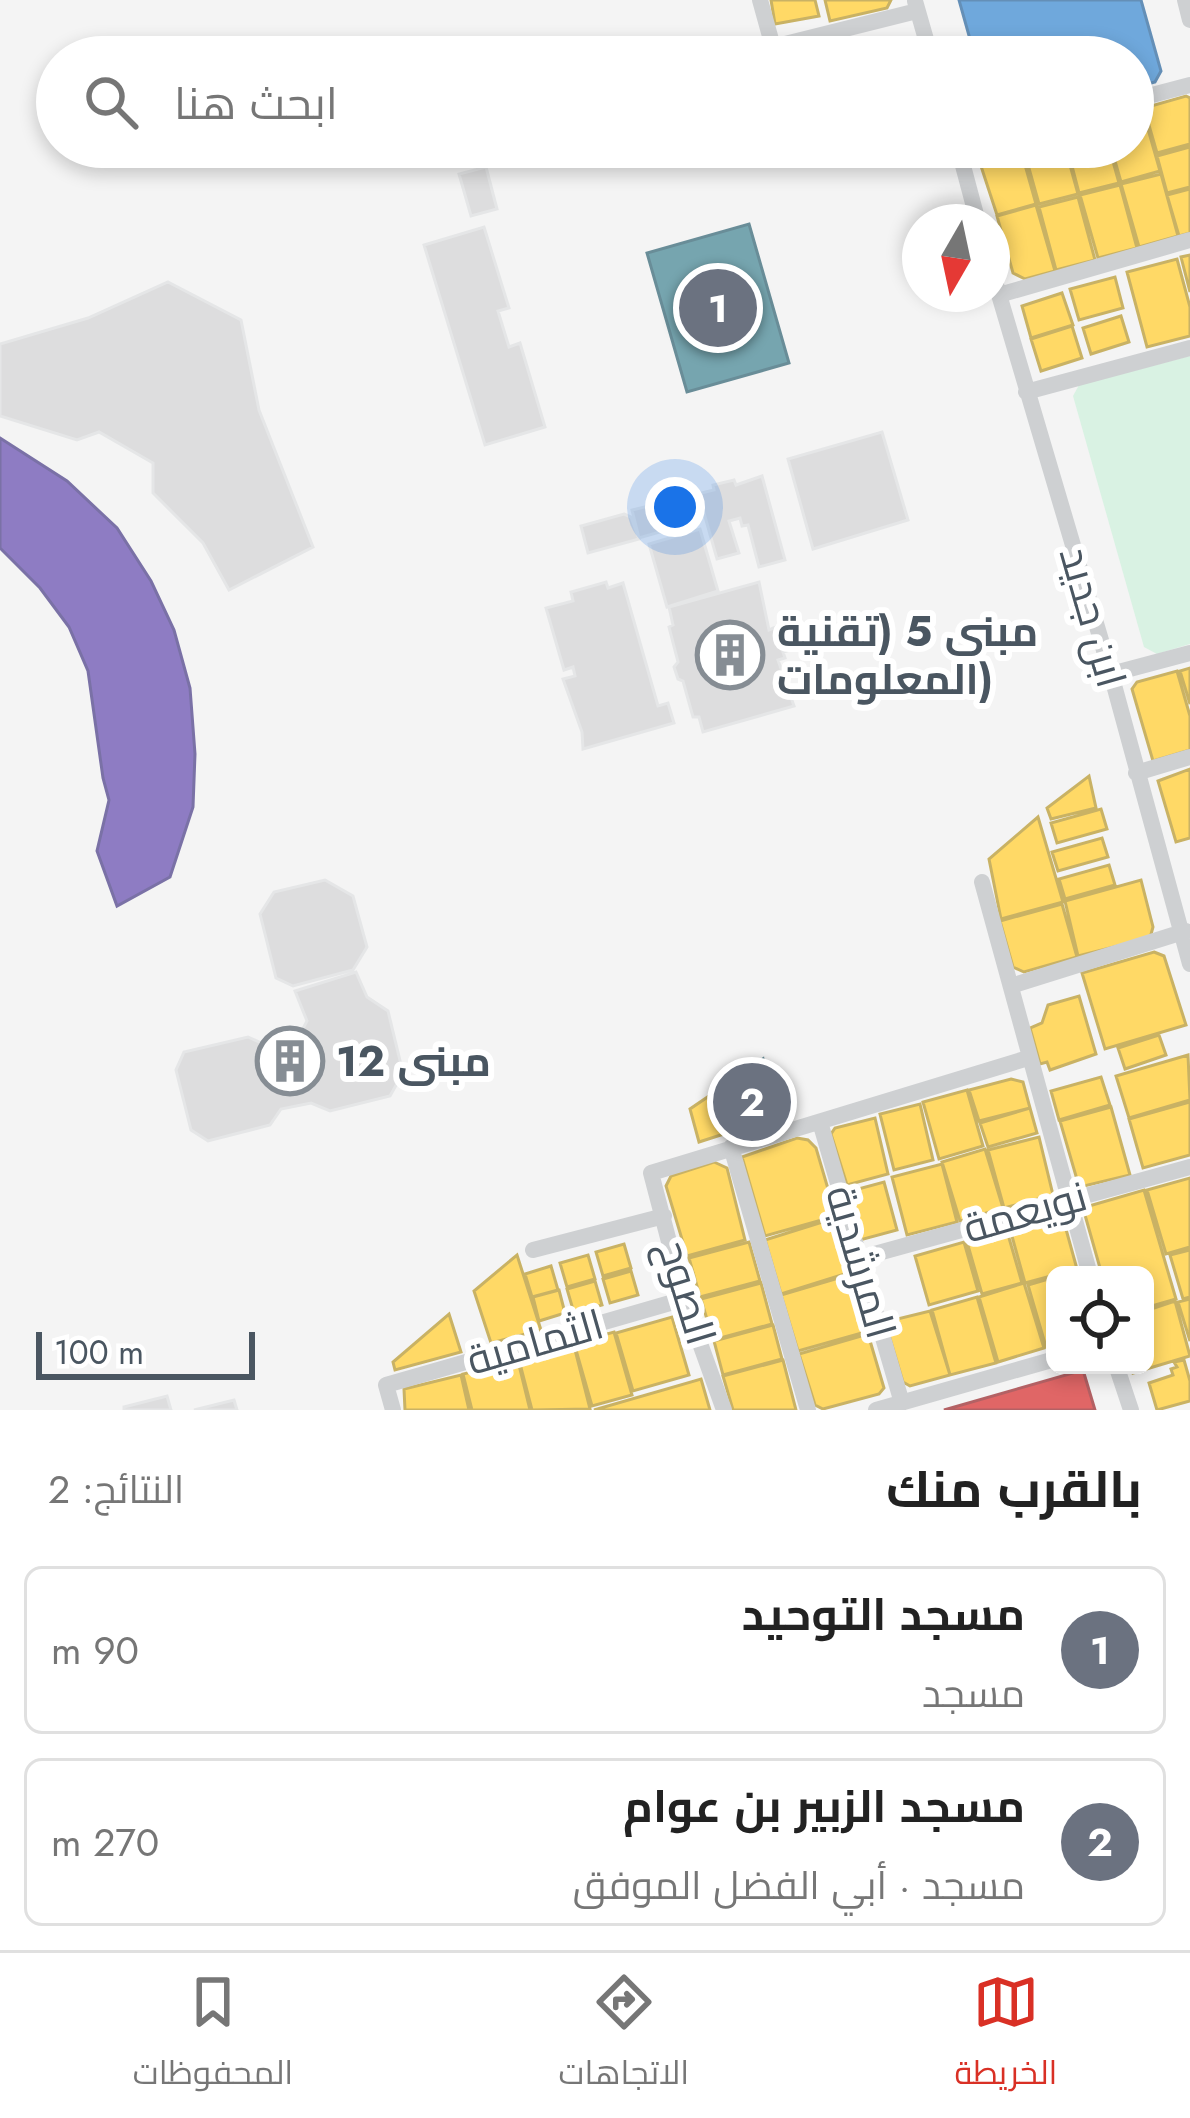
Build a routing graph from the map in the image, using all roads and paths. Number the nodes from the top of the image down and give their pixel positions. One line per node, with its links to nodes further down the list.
1 (760, 0): 5 (street)
2 (1185, 0): 4 (street)
3 (916, 6): 6 (street); 7 (street)
4 (1190, 20)
5 (770, 36)
6 (811, 36)
7 (925, 36)
8 (1190, 85): 9 (street)
9 (1154, 94)
10 (964, 168): 11 (street)
11 (974, 204)
12 (1190, 240): 13 (street)
13 (1010, 293)
14 (1004, 312): 16 (street, ابن جديد)
15 (1190, 348): 16 (street)
16 (1026, 392): 18 (street, ابن جديد)
17 (1190, 652): 18 (street)
18 (1112, 674): 20 (street, ابن جديد)
19 (1190, 757): 20 (street)
20 (1136, 773): 22 (street, ابن جديد)
21 (982, 882): 24 (street)
22 (1186, 932): 23 (street, ابن جديد); 24 (street)
23 (1190, 964)
24 (1010, 986): 25 (street)
25 (1028, 1058): 26 (street); 29 (street)
26 (820, 1122): 27 (street); 32 (street, المرشدية)
27 (731, 1147): 30 (street, الصوح); 40 (street)
28 (1190, 1167): 29 (street, نويعمة)
29 (1069, 1199): 32 (street, نويعمة); 33 (street)
30 (664, 1216): 31 (street); 34 (street, الصوح)
31 (533, 1250)
32 (860, 1258): 37 (street, المرشدية)
33 (1088, 1266)
34 (684, 1299): 38 (street, الثمامية); 39 (street, الصوح)
35 (1046, 1362): 37 (street)
36 (1119, 1374): 42 (street)
37 (902, 1402): 41 (street)
38 (394, 1410)
39 (724, 1410)
40 (808, 1410)
41 (877, 1410)
42 (1131, 1410)

